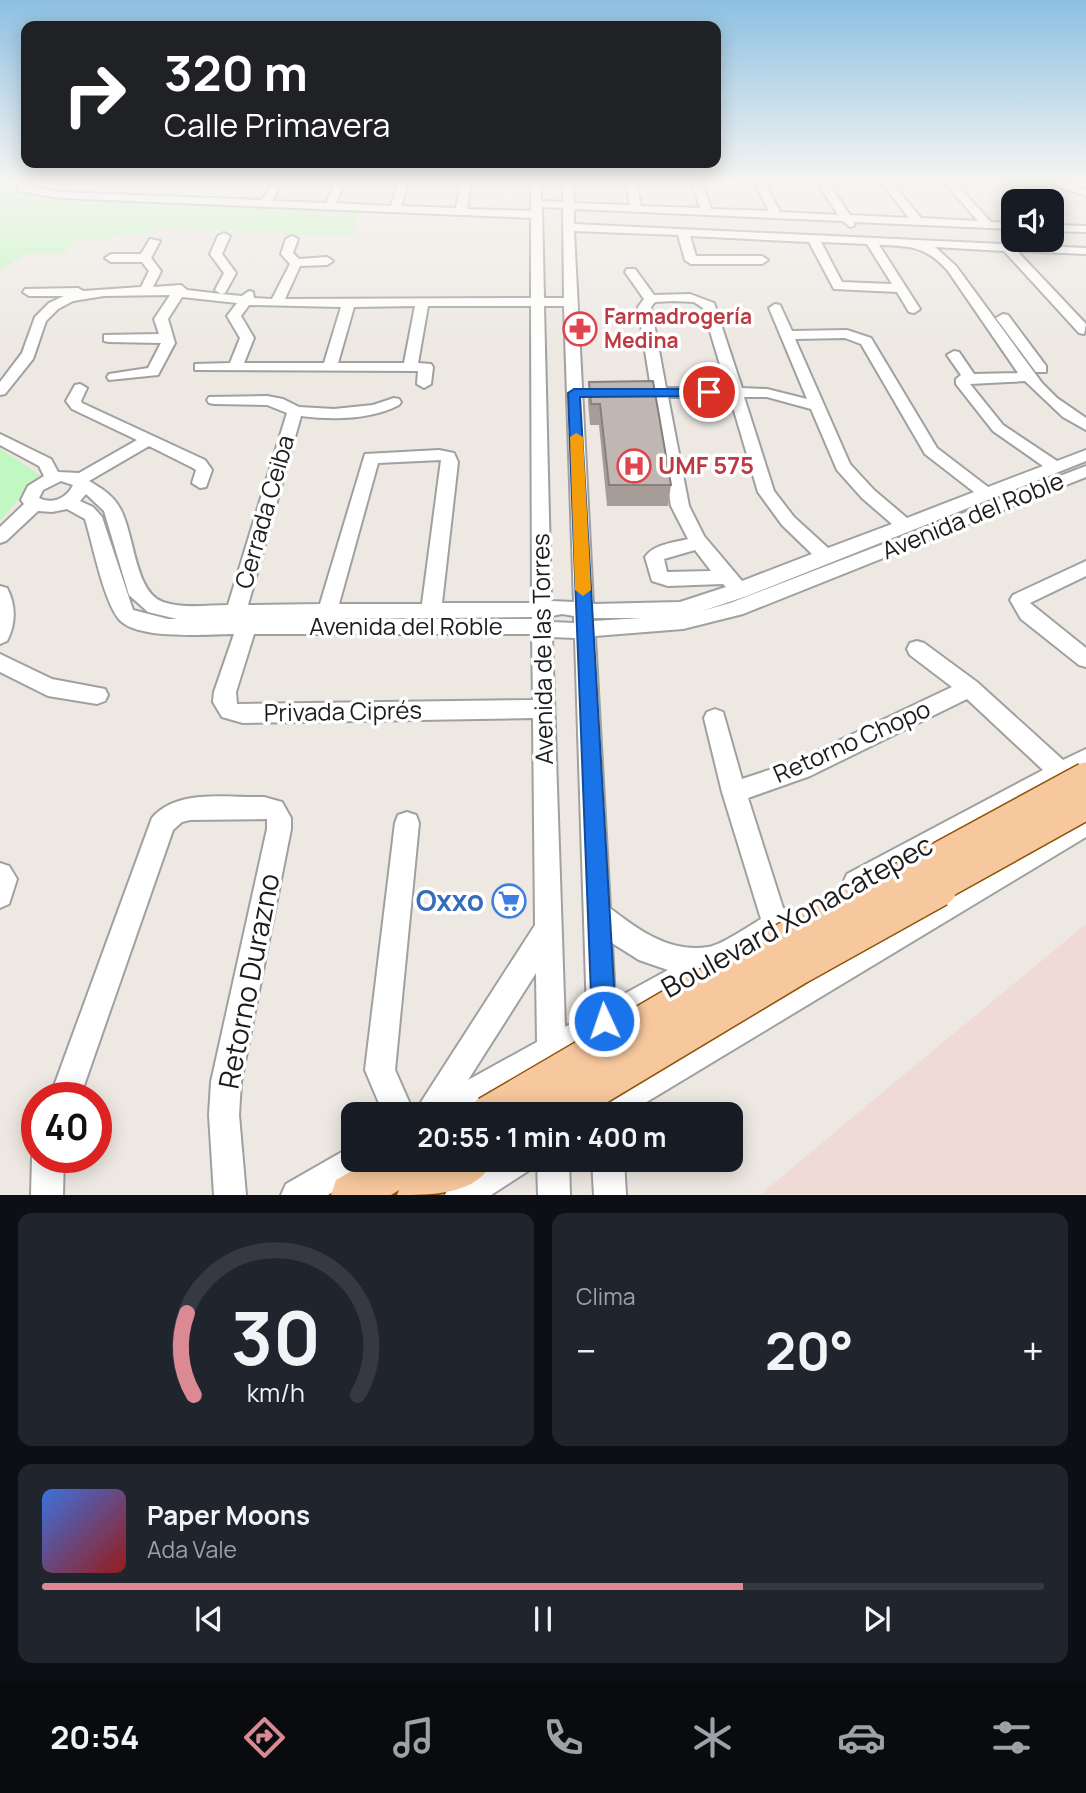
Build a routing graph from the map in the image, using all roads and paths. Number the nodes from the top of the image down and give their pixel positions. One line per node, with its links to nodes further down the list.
1 (813, 238): 28 (street)
2 (223, 239): 29 (street)
3 (292, 239): 24 (street)
4 (555, 239): 39 (street, Avenida de las Torres)
5 (557, 239): 40 (street, Avenida de las Torres)
6 (685, 239): 22 (street)
7 (753, 239): 22 (street)
8 (835, 239): 9 (street)
9 (871, 240): 11 (street); 28 (street)
10 (154, 241): 21 (street)
11 (911, 243): 12 (street); 18 (street)
12 (979, 246): 13 (street); 19 (street)
13 (1001, 247)
14 (1064, 250): 15 (street)
15 (1069, 250): 16 (street); 25 (street)
16 (1086, 251)
17 (1012, 252): 43 (street)
18 (944, 257): 19 (street); 55 (street)
19 (959, 257): 68 (street)
20 (111, 258): 21 (street)
21 (145, 258): 30 (street)
22 (762, 260): 27 (street)
23 (327, 261): 24 (street)
24 (296, 263): 36 (street)
25 (1086, 267)
26 (631, 272): 35 (street)
27 (768, 275)
28 (901, 288): 42 (street)
29 (221, 290): 31 (street); 34 (street)
30 (145, 291): 31 (street); 33 (street)
31 (175, 291): 34 (street); 46 (street)
32 (29, 292): 33 (street)
33 (100, 292): 52 (street)
34 (242, 297): 36 (street); 48 (street)
35 (651, 299): 60 (street); 61 (street)
36 (283, 301): 37 (street)
37 (349, 302): 38 (street); 49 (street)
38 (422, 302): 39 (street); 51 (street)
39 (538, 302): 40 (street); 90 (street, Avenida de las Torres)
40 (570, 302): 92 (street, Avenida de las Torres)
41 (775, 308): 44 (street)
42 (914, 309)
43 (1084, 330)
44 (788, 335): 56 (street); 78 (street)
45 (109, 338): 46 (street)
46 (167, 338): 53 (street)
47 (954, 355): 54 (street)
48 (236, 366): 49 (street); 50 (street)
49 (330, 366): 51 (street)
50 (200, 367)
51 (410, 367): 57 (street)
52 (6, 376): 59 (street)
53 (114, 377)
54 (970, 377): 55 (street); 73 (street)
55 (1030, 377): 69 (street)
56 (805, 378): 63 (street); 66 (street)
57 (424, 384)
58 (80, 388): 71 (street)
59 (0, 391)
60 (659, 392): 61 (street); 62 (street); 83 (street)
61 (734, 392): 63 (street); 84 (street)
62 (635, 393)
63 (767, 393): 66 (street)
64 (214, 400): 67 (street)
65 (394, 402): 67 (street)
66 (816, 406): 81 (street)
67 (295, 411): 91 (street, Cerrada Ceiba)
68 (1086, 415)
69 (1086, 425)
70 (0, 439): 75 (street)
71 (147, 441): 76 (street); 77 (street)
72 (1086, 455): 73 (street, Avenida del Roble)
73 (1055, 467): 78 (street, Avenida del Roble)
74 (1086, 471): 92 (street, Avenida del Roble)
75 (54, 478): 76 (street); 80 (street)
76 (80, 482): 79 (street); 91 (street, Avenida del Roble)
77 (200, 483)
78 (986, 494): 81 (street, Avenida del Roble)
79 (67, 502): 80 (street); 91 (street, Avenida del Roble)
80 (34, 505): 82 (street)
81 (906, 526): 84 (street, Avenida del Roble)
82 (0, 537)
83 (699, 543): 86 (street); 86 (street)
84 (826, 557): 86 (street, Avenida del Roble)
85 (1086, 568): 95 (street)
86 (734, 584): 92 (street, Avenida del Roble)
87 (0, 593): 93 (street)
88 (431, 611): 89 (street, Avenida del Roble); 89 (street); 90 (street, Avenida del Roble)
89 (327, 612): 91 (street, Avenida del Roble)
90 (542, 618): 91 (street, Avenida del Roble); 92 (street, Avenida del Roble); 99 (street, Avenida de las Torres)
91 (241, 620): 99 (street, Privada Ciprés)
92 (584, 620): 110 (street, Avenida de las Torres)
93 (0, 636)
94 (917, 649): 97 (street)
95 (1086, 659)
96 (0, 662): 98 (street)
97 (969, 688): 102 (street); 103 (street, Retorno Chopo)
98 (97, 695)
99 (544, 709): 112 (street, Avenida de las Torres)
100 (715, 718): 103 (street)
101 (1086, 759): 102 (street, Boulevard Xonacatepec)
102 (1074, 775): 111 (street, Boulevard Xonacatepec); 122 (main road, Boulevard Xonacatepec, bridge)
103 (734, 792): 111 (street)
104 (1086, 805): 124 (main road, Boulevard Xonacatepec, bridge)
105 (274, 810): 118 (street); 134 (street, Retorno Durazno)
106 (407, 823): 119 (street)
107 (1086, 824): 117 (street)
108 (0, 875): 109 (street)
109 (0, 895)
110 (598, 915): 113 (street); 115 (street, Avenida de las Torres)
111 (776, 926): 113 (street, Boulevard Xonacatepec)
112 (549, 929): 116 (street, Avenida de las Torres); 120 (street)
113 (710, 961): 114 (street, Boulevard Xonacatepec)
114 (653, 994): 115 (street, Boulevard Xonacatepec); 117 (street)
115 (604, 1021): 116 (street, Boulevard Xonacatepec); 125 (street, Avenida de las Torres)
116 (552, 1049): 121 (street, Boulevard Xonacatepec); 123 (street, Avenida de las Torres)
117 (688, 1062): 126 (street)
118 (70, 1082)
119 (394, 1102)
120 (443, 1102)
121 (455, 1102)
122 (511, 1102)
123 (551, 1102)
124 (573, 1102)
125 (603, 1102)
126 (621, 1102)
127 (341, 1169): 135 (street)
128 (390, 1172): 136 (main road)
129 (553, 1172): 138 (street)
130 (609, 1172): 139 (street)
131 (48, 1173): 133 (street)
132 (478, 1174): 137 (main road)
133 (47, 1195)
134 (230, 1195)
135 (297, 1195)
136 (351, 1195)
137 (417, 1195)
138 (554, 1195)
139 (610, 1195)

